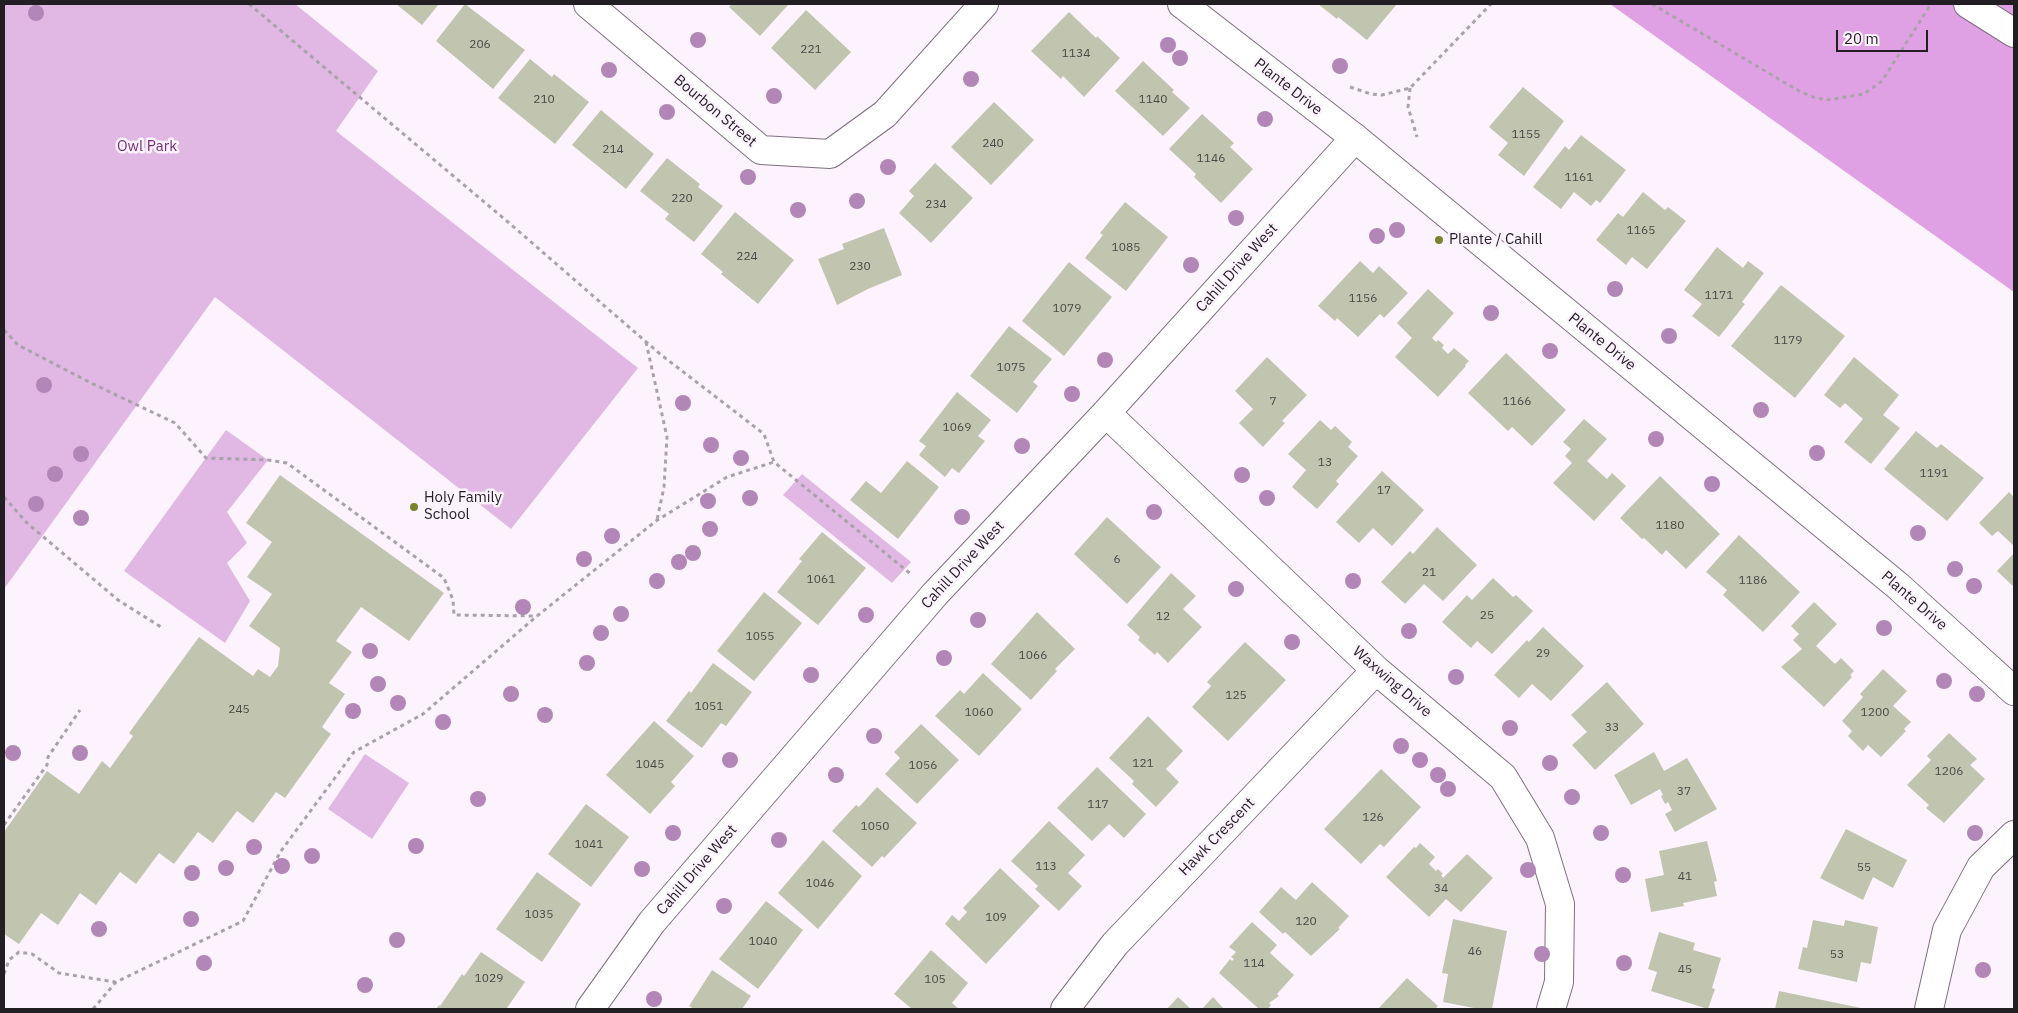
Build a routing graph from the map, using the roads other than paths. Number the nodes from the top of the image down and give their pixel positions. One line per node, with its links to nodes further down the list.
1 (588, 4): 2 (main road, Bourbon Street)
2 (984, 4)
3 (1182, 4): 6 (main road, Plante Drive)
4 (1968, 4): 5 (main road)
5 (2014, 32)
6 (1355, 138): 7 (main road, Cahill Drive West); 9 (main road, Plante Drive)
7 (1106, 413): 8 (main road, Waxwing Drive); 11 (main road, Cahill Drive West)
8 (1376, 670): 12 (main road, Hawk Crescent); 13 (main road, Waxwing Drive)
9 (2014, 691)
10 (2014, 835): 14 (main road)
11 (590, 1009)
12 (1065, 1009)
13 (1551, 1009)
14 (1929, 1009)

